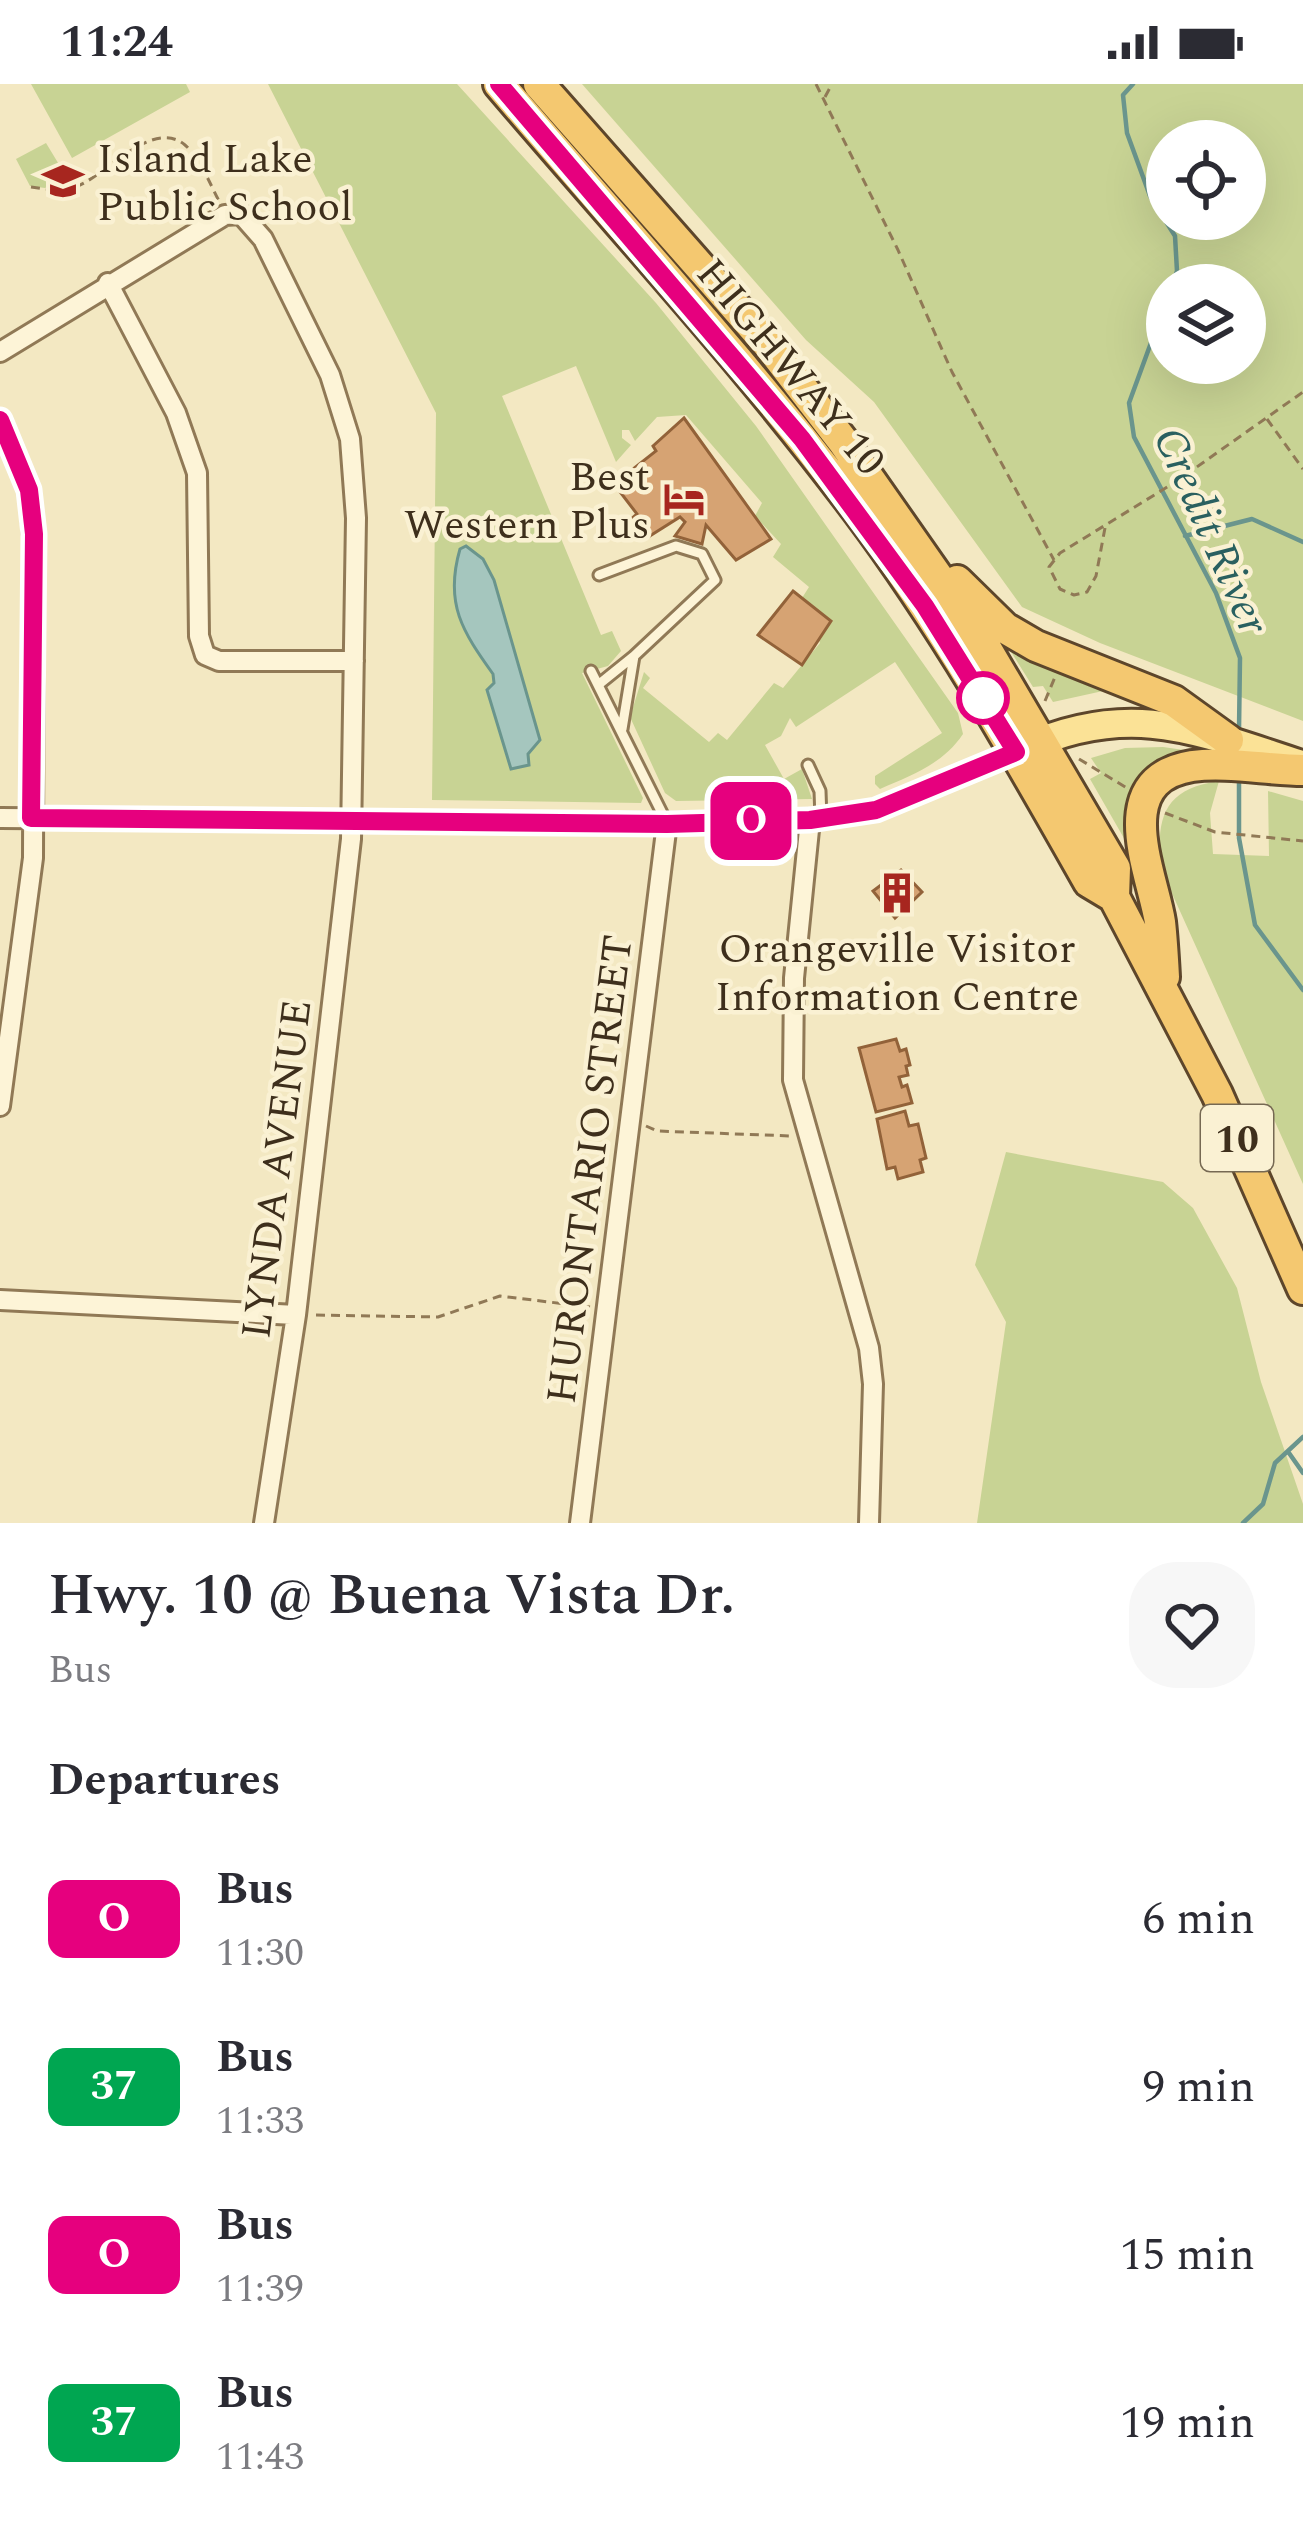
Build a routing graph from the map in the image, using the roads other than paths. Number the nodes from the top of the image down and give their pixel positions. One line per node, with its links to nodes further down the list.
1 (499, 84): 13 (highway, HIGHWAY 10 / 10)
2 (538, 84): 6 (highway, HIGHWAY 10 / 10)
3 (108, 283): 4 (street, LYNDA AVENUE); 9 (street); 9 (street, LYNDA AVENUE)
4 (0, 352)
5 (0, 421): 18 (street)
6 (908, 536): 13 (highway, HIGHWAY 10 / 10); 14 (highway)
7 (599, 575): 8 (lane)
8 (634, 656): 11 (lane); 12 (lane)
9 (354, 662): 20 (street, LYNDA AVENUE)
10 (591, 670): 11 (lane)
11 (598, 685): 12 (lane)
12 (622, 729): 21 (lane)
13 (1029, 746): 14 (main road); 19 (street); 22 (highway, HIGHWAY 10 / 10)
14 (1240, 756): 16 (highway); 22 (highway)
15 (808, 765): 19 (lane)
16 (1303, 768)
17 (0, 818): 18 (street)
18 (31, 818): 20 (street); 23 (street)
19 (816, 820): 21 (street); 29 (street)
20 (352, 822): 21 (street); 26 (street, LYNDA AVENUE)
21 (667, 824): 28 (street, HURONTARIO STREET)
22 (1165, 989): 24 (highway, HIGHWAY 10 / 10)
23 (0, 1106)
24 (1303, 1289)
25 (0, 1300): 26 (street)
26 (296, 1315): 27 (street, LYNDA AVENUE)
27 (263, 1523)
28 (580, 1523)
29 (869, 1523)

